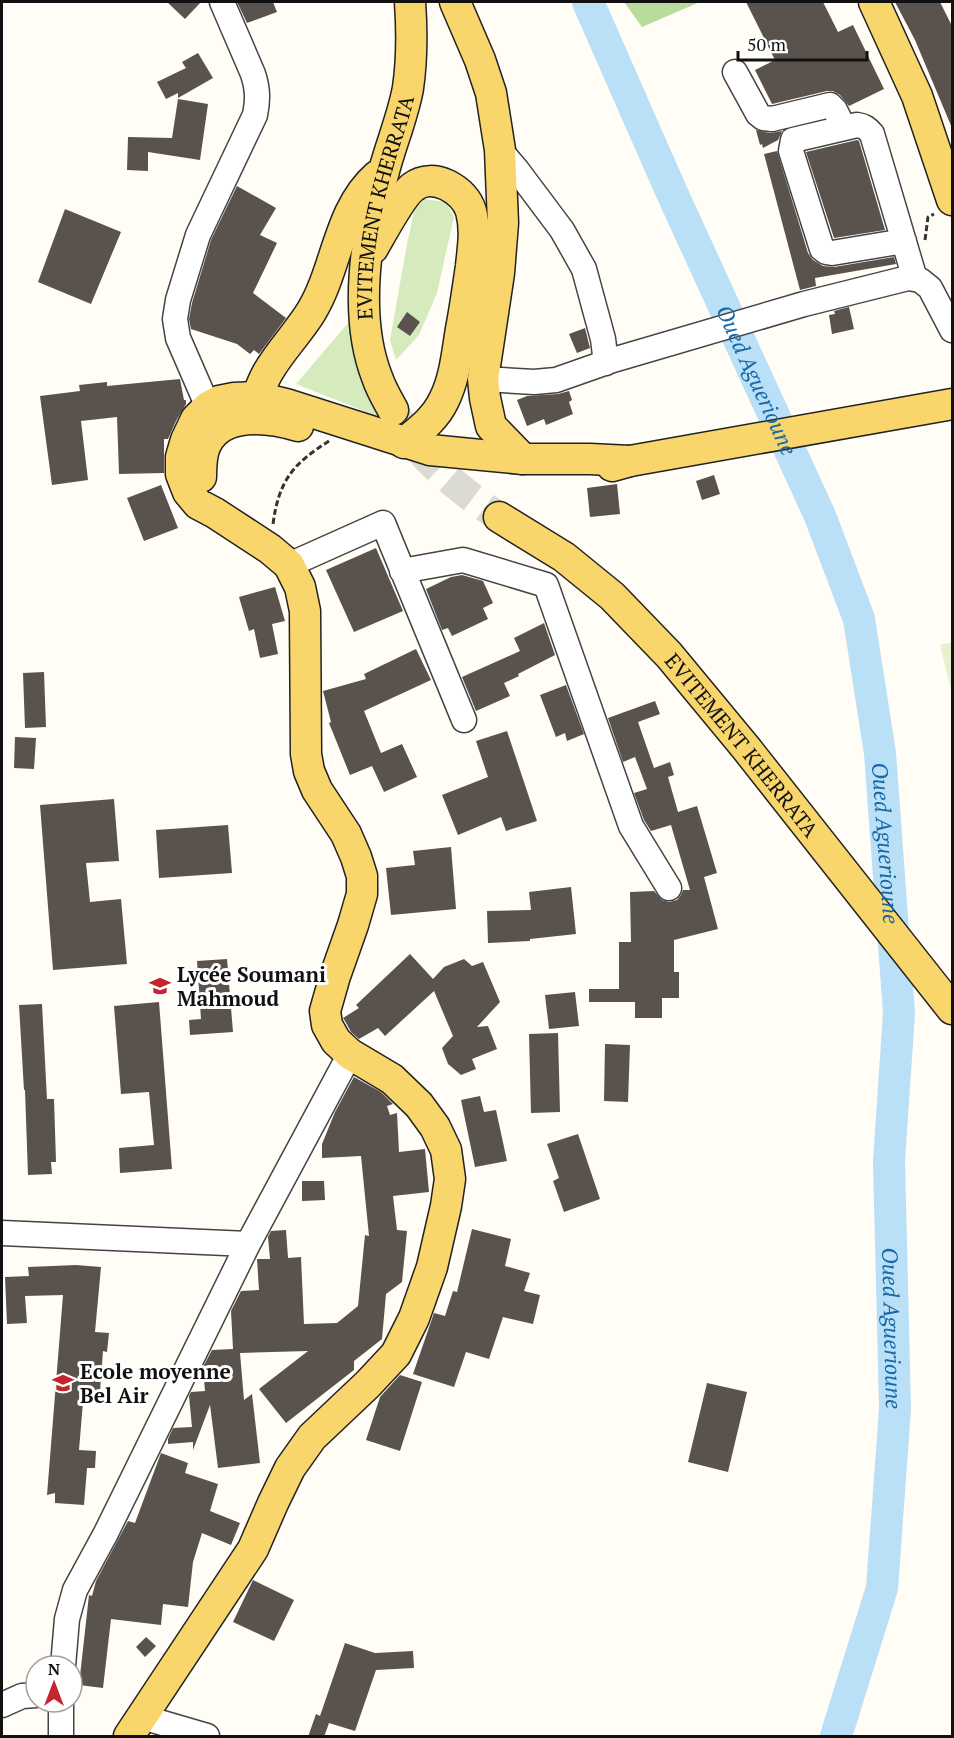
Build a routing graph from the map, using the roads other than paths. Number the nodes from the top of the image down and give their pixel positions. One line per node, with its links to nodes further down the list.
1 (222, 2): 17 (street)
2 (410, 2): 8 (main road, EVITEMENT KHERRATA)
3 (455, 2): 7 (main road)
4 (874, 2): 9 (main road)
5 (735, 72): 6 (street)
6 (844, 128): 10 (street); 10 (street)
7 (500, 150): 14 (street); 15 (main road)
8 (384, 171): 11 (main road, EVITEMENT KHERRATA); 18 (main road)
9 (952, 200)
10 (904, 241): 12 (street)
11 (366, 258): 19 (main road, EVITEMENT KHERRATA); 20 (main road)
12 (915, 279): 13 (street); 14 (street)
13 (952, 330)
14 (610, 362): 15 (street)
15 (483, 379): 21 (main road); 22 (main road)
16 (952, 404): 23 (main road)
17 (208, 407): 18 (main road); 24 (main road)
18 (254, 408): 20 (main road); 21 (main road); 24 (main road)
19 (393, 410)
20 (404, 443): 21 (main road)
21 (444, 459): 22 (main road); 23 (main road)
22 (523, 459): 23 (main road)
23 (630, 461)
24 (215, 513): 26 (main road)
25 (498, 517): 30 (main road, EVITEMENT KHERRATA)
26 (279, 557): 27 (street); 31 (main road)
27 (402, 571): 28 (street); 29 (street)
28 (464, 720)
29 (669, 888)
30 (952, 1009)
31 (350, 1054): 33 (street); 38 (main road)
32 (2, 1233): 33 (street)
33 (248, 1244): 34 (street)
34 (64, 1654)
35 (24, 1696): 36 (street)
36 (2, 1705)
37 (61, 1714): 39 (street)
38 (135, 1727): 40 (street)
39 (61, 1737)
40 (207, 1737)

